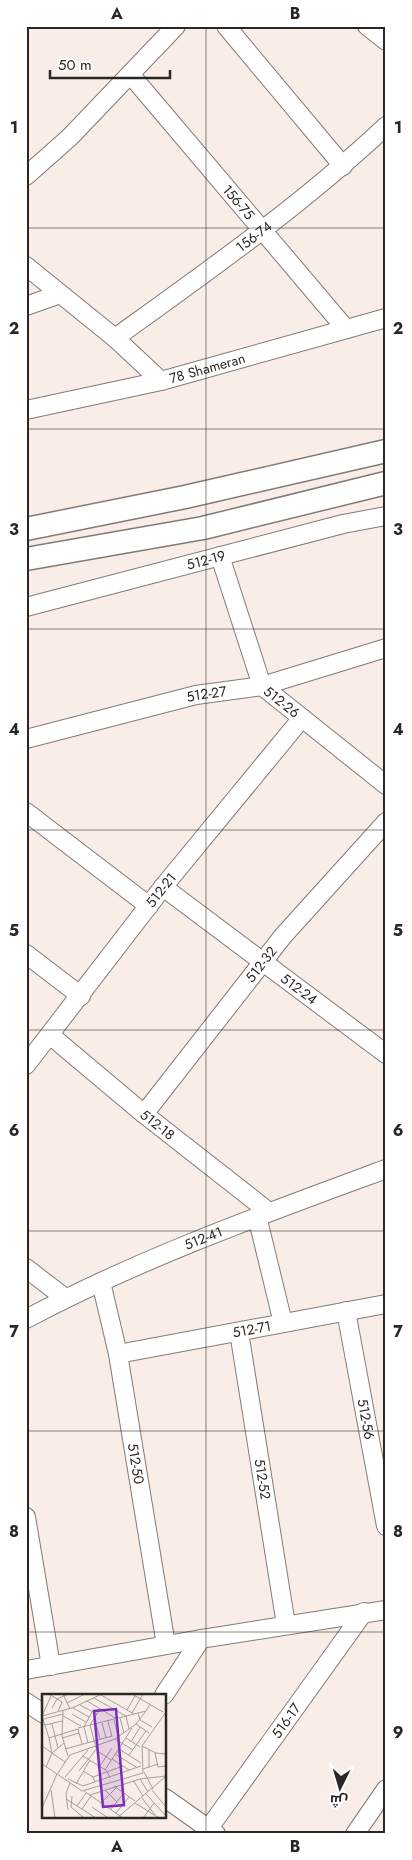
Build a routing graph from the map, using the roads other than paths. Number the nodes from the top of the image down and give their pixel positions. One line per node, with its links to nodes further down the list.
1 (176, 26): 5 (street)
2 (226, 26): 7 (street)
3 (367, 26): 4 (street)
4 (386, 41)
5 (130, 74): 8 (street); 9 (street, 156-75)
6 (386, 126): 7 (street, 156-74)
7 (343, 166): 9 (street, 156-74)
8 (26, 176)
9 (263, 231): 14 (street, 156-75); 15 (street, 156-74)
10 (26, 266): 11 (street)
11 (60, 294): 12 (street); 15 (street)
12 (26, 306)
13 (386, 318): 14 (street, 78 Shameran)
14 (346, 329): 16 (street, 78 Shameran)
15 (115, 338): 16 (street)
16 (161, 381): 17 (street, 78 Shameran)
17 (26, 410)
18 (386, 451): 21 (main road)
19 (386, 483): 23 (main road)
20 (386, 516): 22 (street, 512-19)
21 (30, 526)
22 (220, 556): 24 (street, 512-19); 26 (street, 512-26)
23 (26, 559)
24 (26, 607)
25 (386, 648): 26 (street, 512-27)
26 (262, 686): 27 (street, 512-26); 28 (street, 512-27)
27 (302, 718): 29 (street, 512-26); 32 (street, 512-21)
28 (26, 739)
29 (386, 785)
30 (26, 812): 33 (street)
31 (386, 822): 35 (street, 512-32)
32 (163, 888): 33 (street, 512-21); 35 (street, 512-24)
33 (149, 906): 36 (street, 512-21)
34 (26, 954): 36 (street)
35 (262, 962): 38 (street, 512-24); 40 (street, 512-32)
36 (81, 996): 37 (street, 512-21)
37 (50, 1035): 39 (street, 512-21); 40 (street, 512-18)
38 (386, 1054)
39 (26, 1065)
40 (144, 1114): 42 (street, 512-18)
41 (386, 1169): 42 (street, 512-41)
42 (263, 1214): 44 (street, 512-41); 49 (street)
43 (26, 1268): 45 (street)
44 (101, 1282): 45 (street, 512-41); 51 (street, 512-50)
45 (65, 1298): 48 (street, 512-41)
46 (386, 1304): 47 (street, 512-71)
47 (346, 1312): 49 (street, 512-71); 53 (street, 512-56)
48 (26, 1319)
49 (283, 1323): 50 (street, 512-71)
50 (238, 1332): 51 (street, 512-71); 56 (street, 512-52)
51 (118, 1354): 58 (street, 512-50)
52 (26, 1517): 59 (street)
53 (386, 1526)
54 (386, 1610): 55 (street)
55 (364, 1612): 56 (street); 67 (street, 516-17)
56 (286, 1625): 57 (street)
57 (201, 1639): 58 (street); 61 (street)
58 (166, 1645): 59 (street)
59 (51, 1666): 60 (street)
60 (26, 1670)
61 (165, 1694)
62 (26, 1702): 63 (street)
63 (42, 1713)
64 (386, 1789): 66 (street)
65 (166, 1799): 67 (street)
66 (381, 1807): 68 (street)
67 (212, 1831)
68 (355, 1834)

